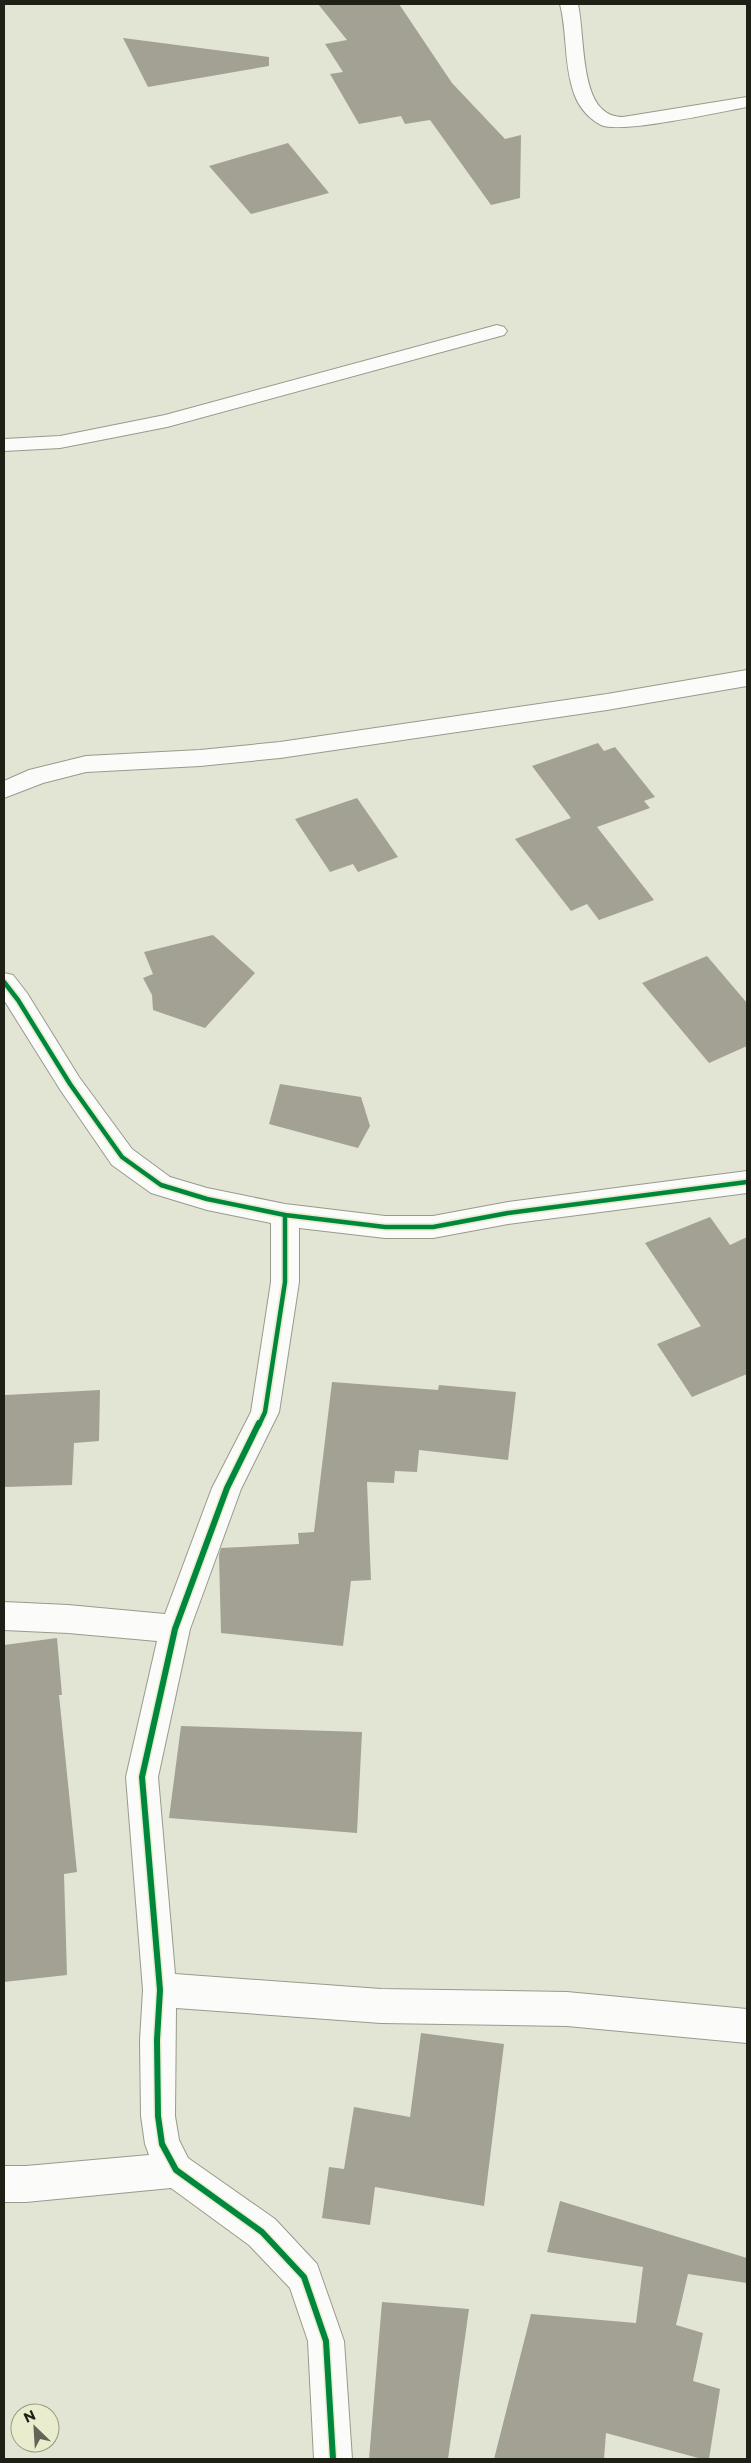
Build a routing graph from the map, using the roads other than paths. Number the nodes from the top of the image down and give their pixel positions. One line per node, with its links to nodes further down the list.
1 (569, 4): 2 (street)
2 (747, 102)
3 (497, 331): 4 (street)
4 (4, 445)
5 (747, 678): 6 (street)
6 (4, 790)
7 (4, 982): 9 (street)
8 (747, 1182): 9 (street)
9 (285, 1214): 11 (street)
10 (4, 1616): 11 (street)
11 (175, 1629): 12 (street)
12 (160, 1990): 13 (street); 14 (street)
13 (747, 2026)
14 (176, 2170): 15 (street); 16 (street)
15 (4, 2184)
16 (333, 2459)

